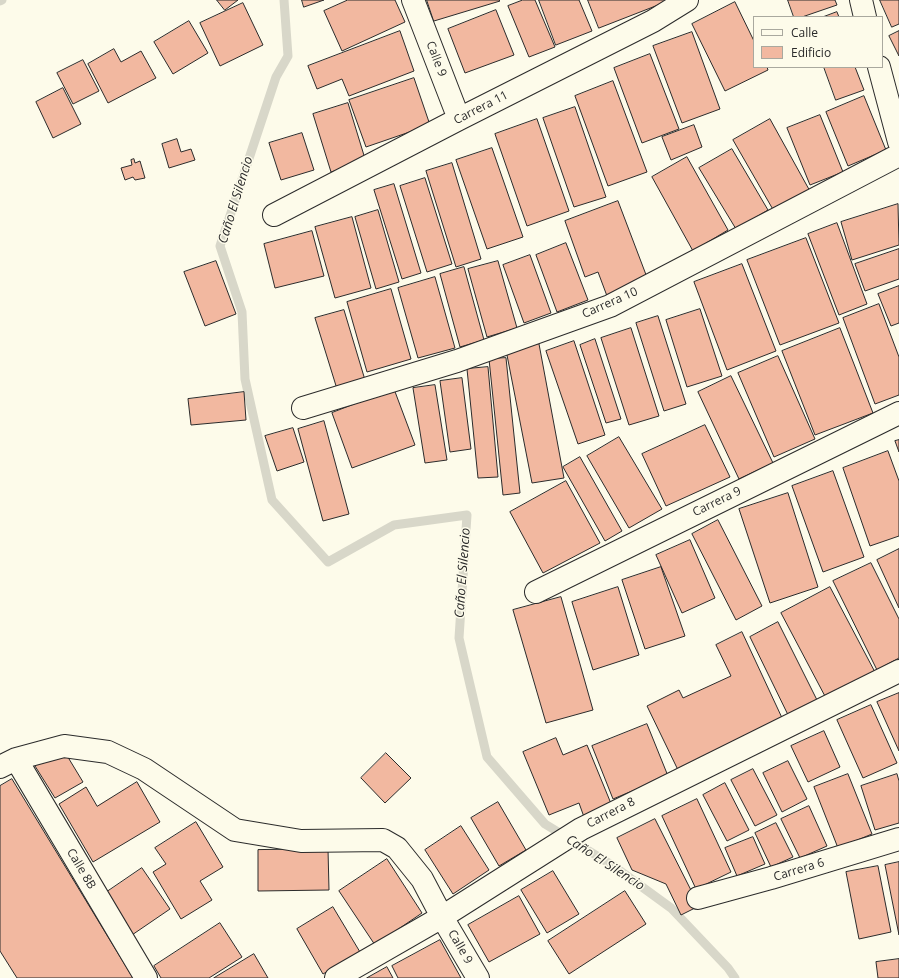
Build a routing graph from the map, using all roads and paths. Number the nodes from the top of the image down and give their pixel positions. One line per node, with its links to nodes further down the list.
1 (413, 0): 6 (street, Calle 9)
2 (687, 0): 6 (street, Carrera 11)
3 (861, 0): 4 (street)
4 (865, 16)
5 (879, 68): 7 (street)
6 (458, 119): 9 (street, Carrera 11)
7 (899, 142)
8 (899, 156): 10 (street, Carrera 10)
9 (274, 215)
10 (303, 408)
11 (899, 413): 12 (street, Carrera 9)
12 (536, 592)
13 (899, 671): 17 (street, Carrera 8)
14 (8, 763): 17 (street, Calle 9); 18 (street, Calle 8B)
15 (899, 839): 16 (street, Carrera 6)
16 (698, 898)
17 (442, 917): 19 (street, Carrera 8); 20 (street, Calle 9)
18 (146, 978)
19 (336, 978)
20 (478, 978)

